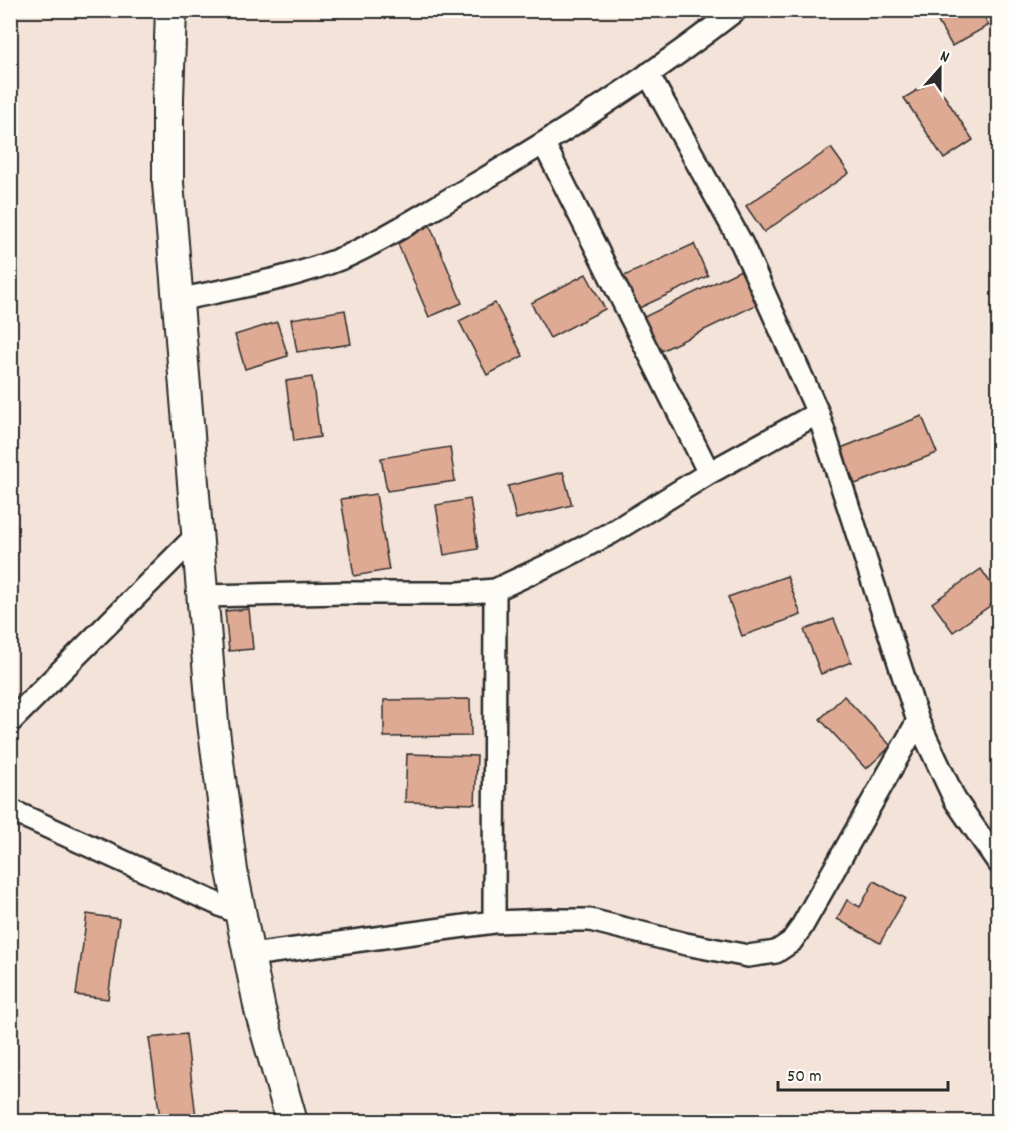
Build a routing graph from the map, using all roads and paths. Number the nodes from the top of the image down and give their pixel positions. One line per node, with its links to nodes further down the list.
1 (171, 10): 5 (street)
2 (736, 10): 3 (street)
3 (648, 74): 4 (street); 6 (street)
4 (544, 144): 5 (street); 7 (street)
5 (178, 300): 8 (street)
6 (818, 413): 7 (street); 11 (street)
7 (709, 473): 9 (street)
8 (198, 534): 10 (street); 12 (street)
9 (495, 590): 10 (street); 16 (street)
10 (203, 596): 15 (street)
11 (918, 721): 14 (street); 16 (street)
12 (10, 722)
13 (10, 810): 15 (street)
14 (999, 862)
15 (243, 915): 17 (street)
16 (494, 922): 17 (street)
17 (251, 955): 18 (street)
18 (292, 1122)

